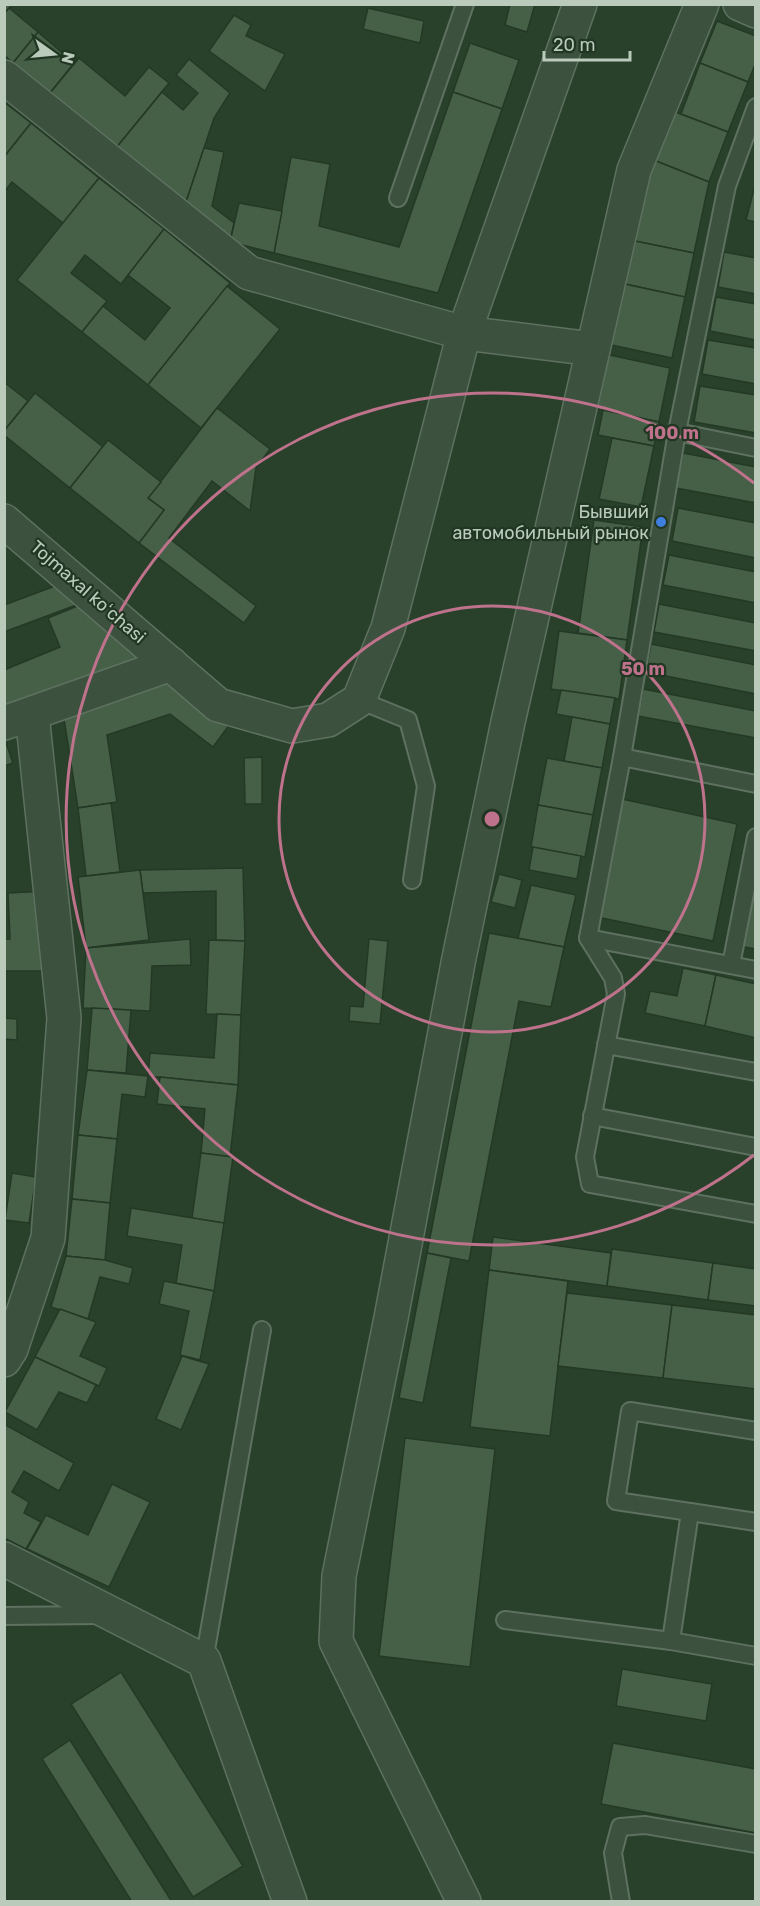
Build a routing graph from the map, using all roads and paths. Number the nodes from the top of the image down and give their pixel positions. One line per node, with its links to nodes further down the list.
1 (465, 4): 8 (lane)
2 (580, 4): 9 (street)
3 (702, 4): 10 (street)
4 (740, 4): 5 (street)
5 (756, 11)
6 (4, 77): 9 (street)
7 (756, 107): 11 (lane)
8 (398, 198)
9 (464, 333): 10 (street); 15 (street)
10 (586, 348): 43 (street)
11 (677, 432): 12 (lane); 17 (lane)
12 (756, 448)
13 (4, 521): 14 (street, Tojmaxal koʻchasi)
14 (171, 664): 15 (street, Tojmaxal koʻchasi); 16 (street)
15 (359, 700): 20 (lane)
16 (18, 718): 30 (street)
17 (622, 757): 18 (lane); 21 (lane)
18 (756, 784)
19 (756, 837): 22 (lane)
20 (412, 880)
21 (588, 938): 22 (lane); 24 (lane)
22 (731, 965): 23 (lane)
23 (756, 970)
24 (606, 1045): 25 (lane); 26 (lane)
25 (756, 1072)
26 (592, 1116): 27 (lane); 28 (lane)
27 (756, 1147)
28 (756, 1214)
29 (262, 1330): 40 (lane)
30 (4, 1360)
31 (756, 1431): 32 (lane)
32 (690, 1512): 33 (lane); 38 (lane)
33 (756, 1522)
34 (4, 1559): 35 (street)
35 (111, 1615): 36 (lane); 40 (street)
36 (4, 1616)
37 (505, 1620): 38 (lane)
38 (671, 1641): 39 (lane)
39 (756, 1656)
40 (204, 1661): 42 (street)
41 (756, 1844): 44 (lane)
42 (290, 1902)
43 (464, 1902)
44 (621, 1902)

